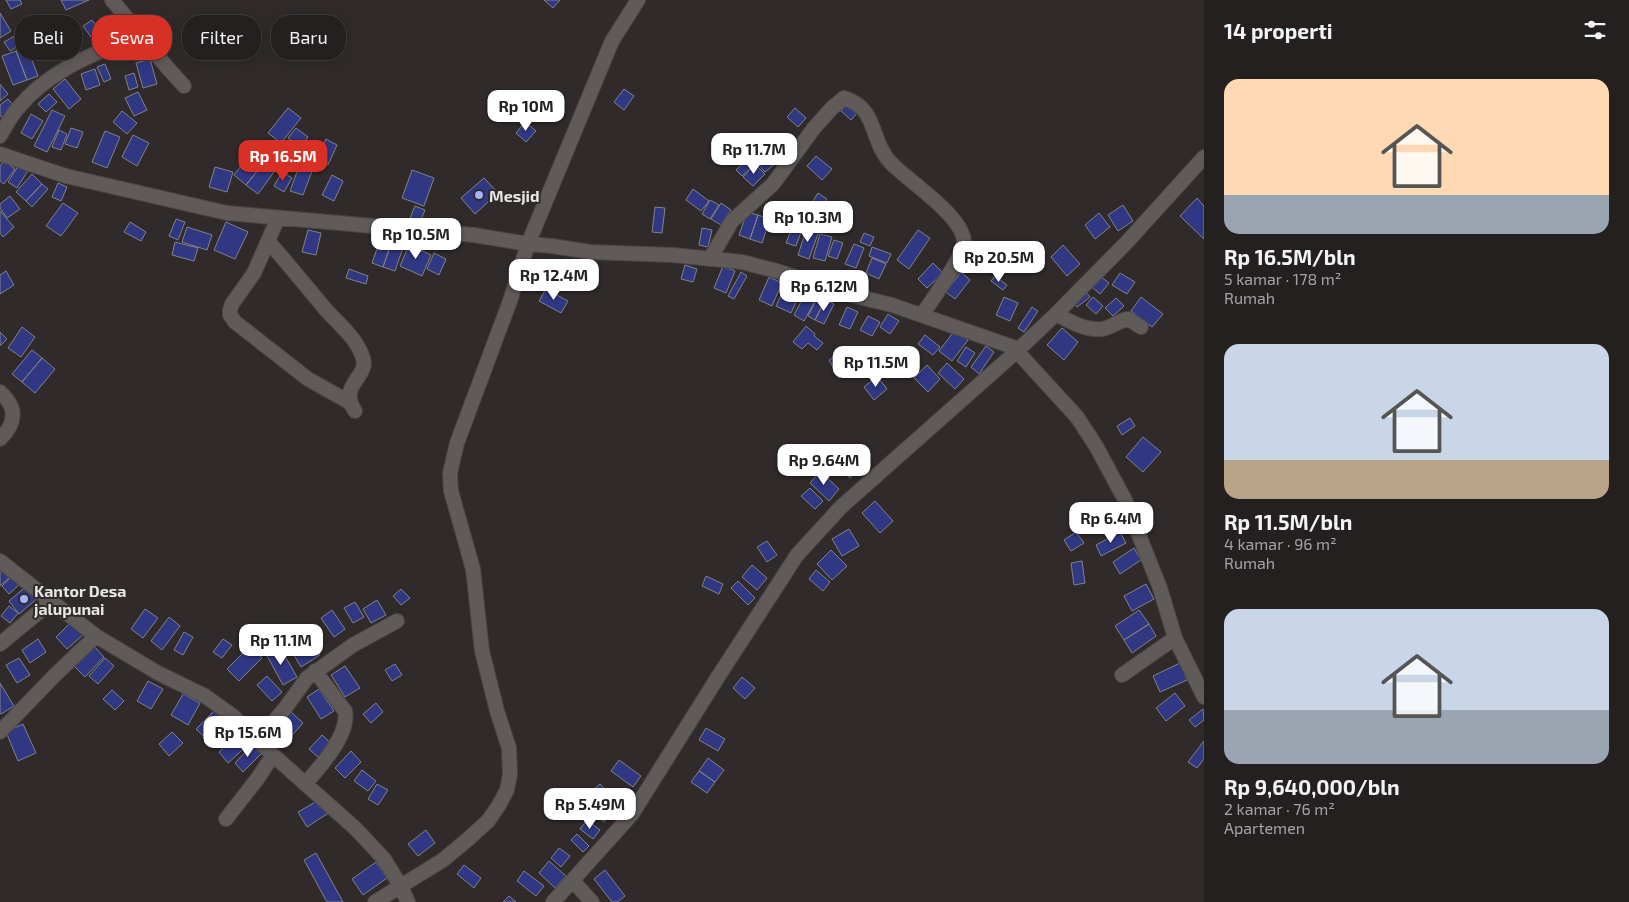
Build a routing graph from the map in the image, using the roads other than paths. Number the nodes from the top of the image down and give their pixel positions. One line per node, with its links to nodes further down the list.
1 (112, 0): 3 (street)
2 (638, 0): 12 (street)
3 (124, 15)
4 (92, 54): 7 (street)
5 (161, 60): 6 (street)
6 (184, 86)
7 (0, 136)
8 (0, 154): 10 (street)
9 (1204, 157): 14 (street)
10 (278, 218): 11 (street); 12 (street)
11 (269, 242): 11 (street)
12 (528, 244): 13 (street); 35 (street)
13 (710, 259): 15 (street); 15 (street)
14 (1056, 314): 16 (street); 17 (street)
15 (922, 316): 17 (street)
16 (1141, 327)
17 (1017, 351): 24 (street); 34 (street)
18 (0, 392): 19 (street)
19 (0, 439)
20 (0, 560): 21 (street)
21 (52, 601): 23 (street); 25 (street)
22 (398, 621): 26 (street)
23 (96, 636): 29 (street); 30 (street)
24 (1175, 638): 27 (street); 28 (street)
25 (0, 644)
26 (315, 672): 30 (street); 32 (street)
27 (1122, 675)
28 (1204, 697)
29 (0, 732)
30 (258, 741): 31 (street)
31 (273, 755): 32 (street); 33 (street)
32 (305, 784): 35 (street)
33 (226, 819)
34 (573, 881): 38 (street); 39 (street)
35 (400, 885): 36 (street); 37 (street)
36 (374, 902)
37 (408, 902)
38 (553, 902)
39 (592, 902)

